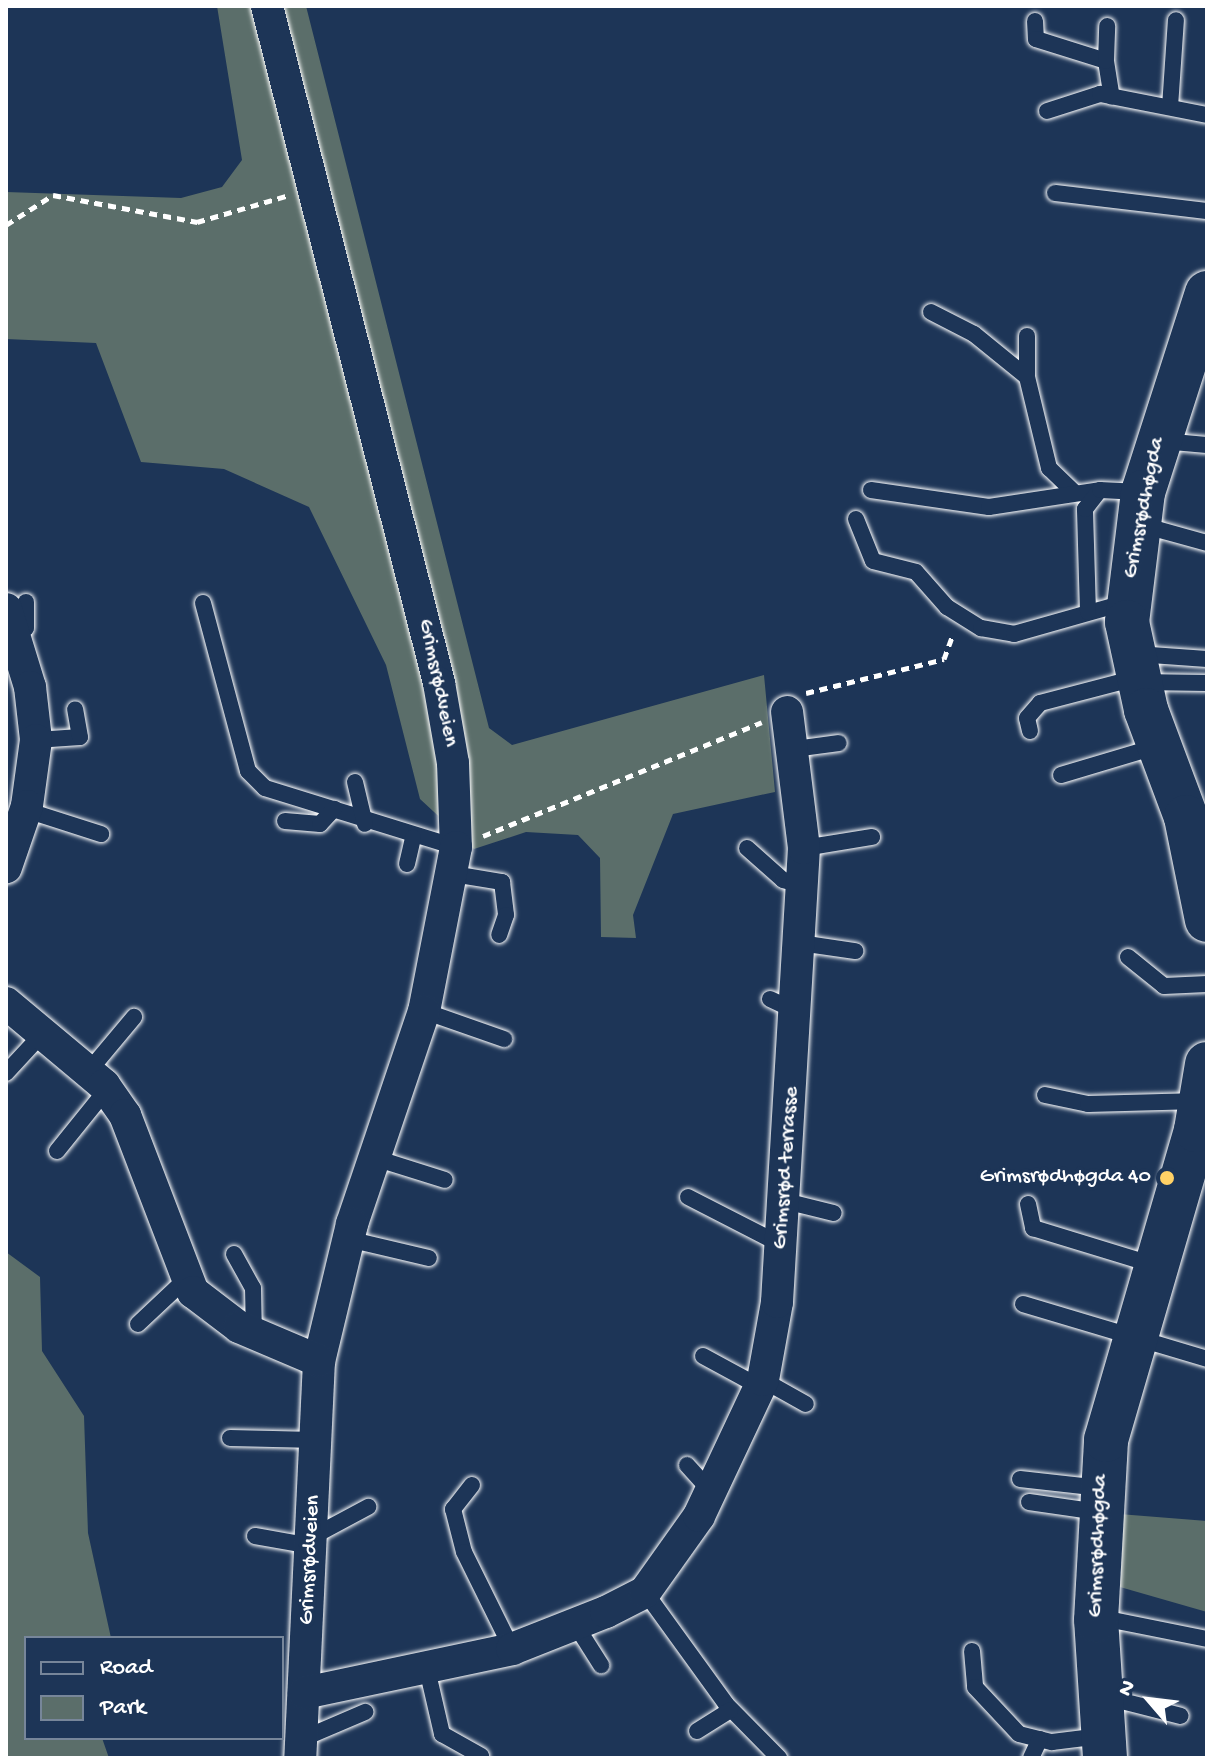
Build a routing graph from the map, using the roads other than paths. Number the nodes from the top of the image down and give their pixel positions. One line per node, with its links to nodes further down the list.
1 (267, 6): 50 (street, Grimsrødveien)
2 (1176, 20): 7 (lane)
3 (1035, 21): 5 (lane)
4 (1107, 26): 5 (lane)
5 (1106, 61): 6 (lane)
6 (1112, 97): 7 (lane); 8 (lane)
7 (1170, 107): 9 (lane)
8 (1047, 111)
9 (1207, 115)
10 (1055, 193): 11 (lane)
11 (1207, 211)
12 (1207, 293): 16 (main road, Grimsrødhøgda)
13 (931, 312): 15 (lane)
14 (1027, 336): 15 (lane)
15 (1027, 377): 20 (lane)
16 (1157, 440): 17 (lane); 21 (main road, Grimsrødhøgda)
17 (1207, 445)
18 (871, 490): 20 (lane)
19 (1100, 490): 20 (lane); 21 (lane); 25 (lane)
20 (1074, 492)
21 (1140, 507): 23 (lane); 25 (main road, Grimsrødhøgda)
22 (856, 519): 25 (lane)
23 (1207, 543)
24 (203, 603): 39 (lane)
25 (1108, 606): 28 (main road, Grimsrødhøgda)
26 (13, 620): 33 (street)
27 (1207, 659): 28 (lane)
28 (1136, 671): 29 (lane); 32 (lane); 35 (main road, Grimsrødhøgda)
29 (1207, 683)
30 (75, 709): 33 (lane)
31 (787, 712): 36 (street, Grimsrød terrasse)
32 (1030, 731)
33 (36, 740): 40 (street)
34 (839, 743): 36 (lane)
35 (1159, 746): 37 (lane); 41 (main road, Grimsrødhøgda)
36 (794, 749): 48 (street, Grimsrød terrasse)
37 (1061, 775)
38 (355, 782): 43 (lane)
39 (334, 809): 42 (lane); 43 (lane)
40 (26, 810): 44 (lane); 49 (street)
41 (1196, 816): 53 (main road, Grimsrødhøgda)
42 (285, 821)
43 (365, 824): 46 (lane)
44 (101, 834)
45 (872, 837): 48 (lane)
46 (413, 838): 50 (lane); 51 (lane)
47 (747, 848): 52 (lane)
48 (804, 848): 52 (street, Grimsrød terrasse)
49 (9, 853)
50 (455, 860): 54 (lane); 60 (street, Grimsrødveien)
51 (407, 864)
52 (802, 885): 55 (street, Grimsrød terrasse)
53 (1207, 920)
54 (499, 935)
55 (800, 943): 56 (lane); 73 (street, Grimsrød terrasse)
56 (855, 951)
57 (1128, 957): 58 (lane)
58 (1207, 984)
59 (6, 1003): 62 (street)
60 (424, 1011): 63 (lane); 69 (street, Grimsrødveien)
61 (134, 1017): 65 (lane)
62 (43, 1033): 64 (lane); 65 (street)
63 (504, 1039)
64 (6, 1073)
65 (97, 1080): 68 (lane); 81 (street)
66 (1204, 1082): 67 (lane); 70 (main road, Grimsrødhøgda)
67 (1045, 1095)
68 (57, 1151)
69 (375, 1158): 71 (lane); 76 (street, Grimsrødveien)
70 (1197, 1158): 80 (main road, Grimsrødhøgda)
71 (445, 1180)
72 (688, 1197): 77 (lane)
73 (785, 1201): 75 (lane); 77 (street, Grimsrød terrasse)
74 (1028, 1204): 80 (lane)
75 (834, 1213)
76 (348, 1239): 79 (lane); 88 (street, Grimsrødveien)
77 (782, 1245): 89 (street, Grimsrød terrasse)
78 (234, 1254): 84 (lane)
79 (429, 1258)
80 (1154, 1265): 85 (main road, Grimsrødhøgda)
81 (187, 1278): 83 (lane); 84 (street)
82 (1023, 1304): 85 (lane)
83 (138, 1324)
84 (254, 1334): 88 (street)
85 (1133, 1338): 87 (lane); 97 (main road, Grimsrødhøgda)
86 (703, 1356): 89 (lane)
87 (1207, 1359)
88 (319, 1361): 92 (street, Grimsrødveien)
89 (762, 1383): 90 (lane); 96 (street, Grimsrød terrasse)
90 (806, 1404)
91 (230, 1438): 92 (lane)
92 (316, 1440): 101 (street, Grimsrødveien)
93 (687, 1465): 96 (lane)
94 (1020, 1479): 97 (lane)
95 (472, 1485): 106 (lane)
96 (711, 1492): 102 (street, Grimsrød terrasse)
97 (1099, 1500): 98 (lane); 103 (main road, Grimsrødhøgda)
98 (1029, 1502)
99 (368, 1507): 101 (lane)
100 (255, 1536): 101 (lane)
101 (312, 1542): 110 (street, Grimsrødveien)
102 (645, 1592): 104 (street); 111 (lane)
103 (1096, 1617): 105 (lane); 114 (main road, Grimsrødhøgda)
104 (575, 1624): 106 (street); 108 (lane)
105 (1207, 1639)
106 (512, 1649): 109 (street)
107 (972, 1651): 116 (lane)
108 (601, 1665)
109 (427, 1669): 110 (street); 118 (lane)
110 (293, 1692): 117 (street, Grimsrødveien)
111 (730, 1710): 115 (lane); 119 (lane)
112 (365, 1712): 117 (lane)
113 (1181, 1716): 114 (lane)
114 (1103, 1730): 116 (lane)
115 (697, 1731)
116 (1040, 1739): 120 (lane)
117 (301, 1748)
118 (481, 1756)
119 (779, 1758)
120 (1031, 1758)

